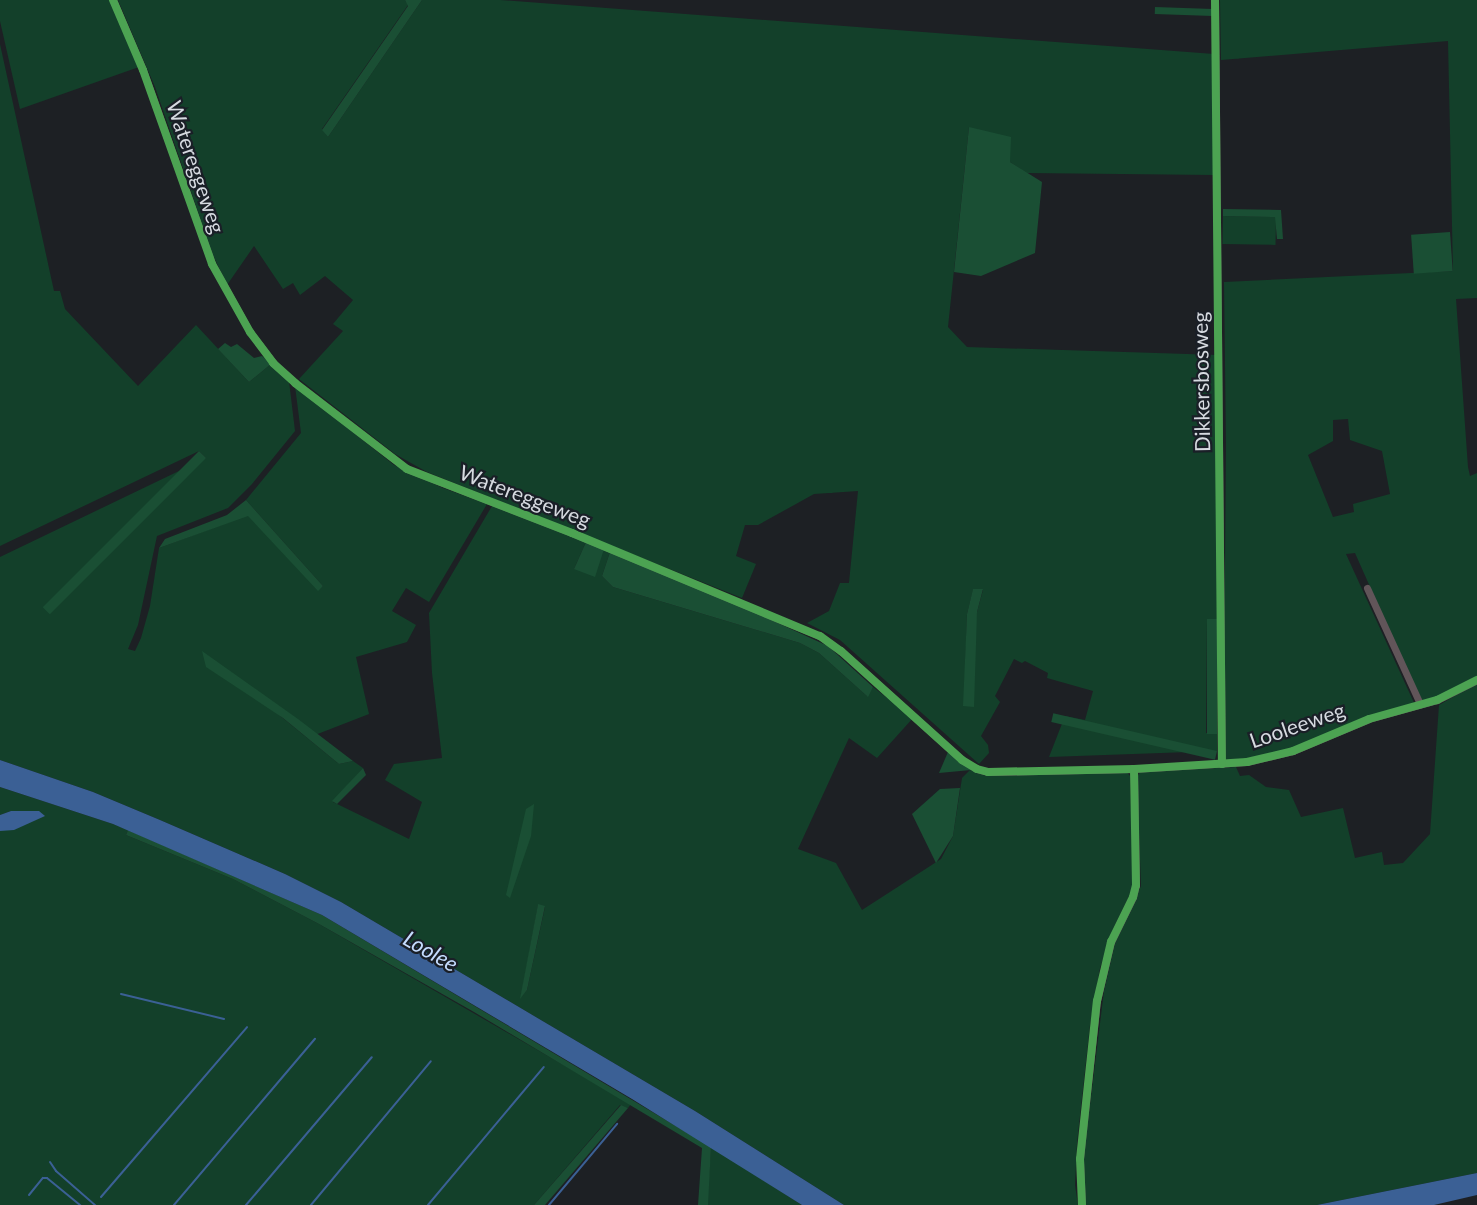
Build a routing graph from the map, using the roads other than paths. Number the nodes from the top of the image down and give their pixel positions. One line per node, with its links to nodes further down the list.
1 (113, 0): 7 (street, Watereggeweg)
2 (1215, 0): 6 (street, Dikkersbosweg)
3 (1367, 588): 5 (street)
4 (1477, 680): 5 (street, Looleeweg)
5 (1420, 704): 6 (street, Looleeweg)
6 (1222, 764): 7 (street, Looleeweg)
7 (1134, 769): 8 (street)
8 (1082, 1205)

